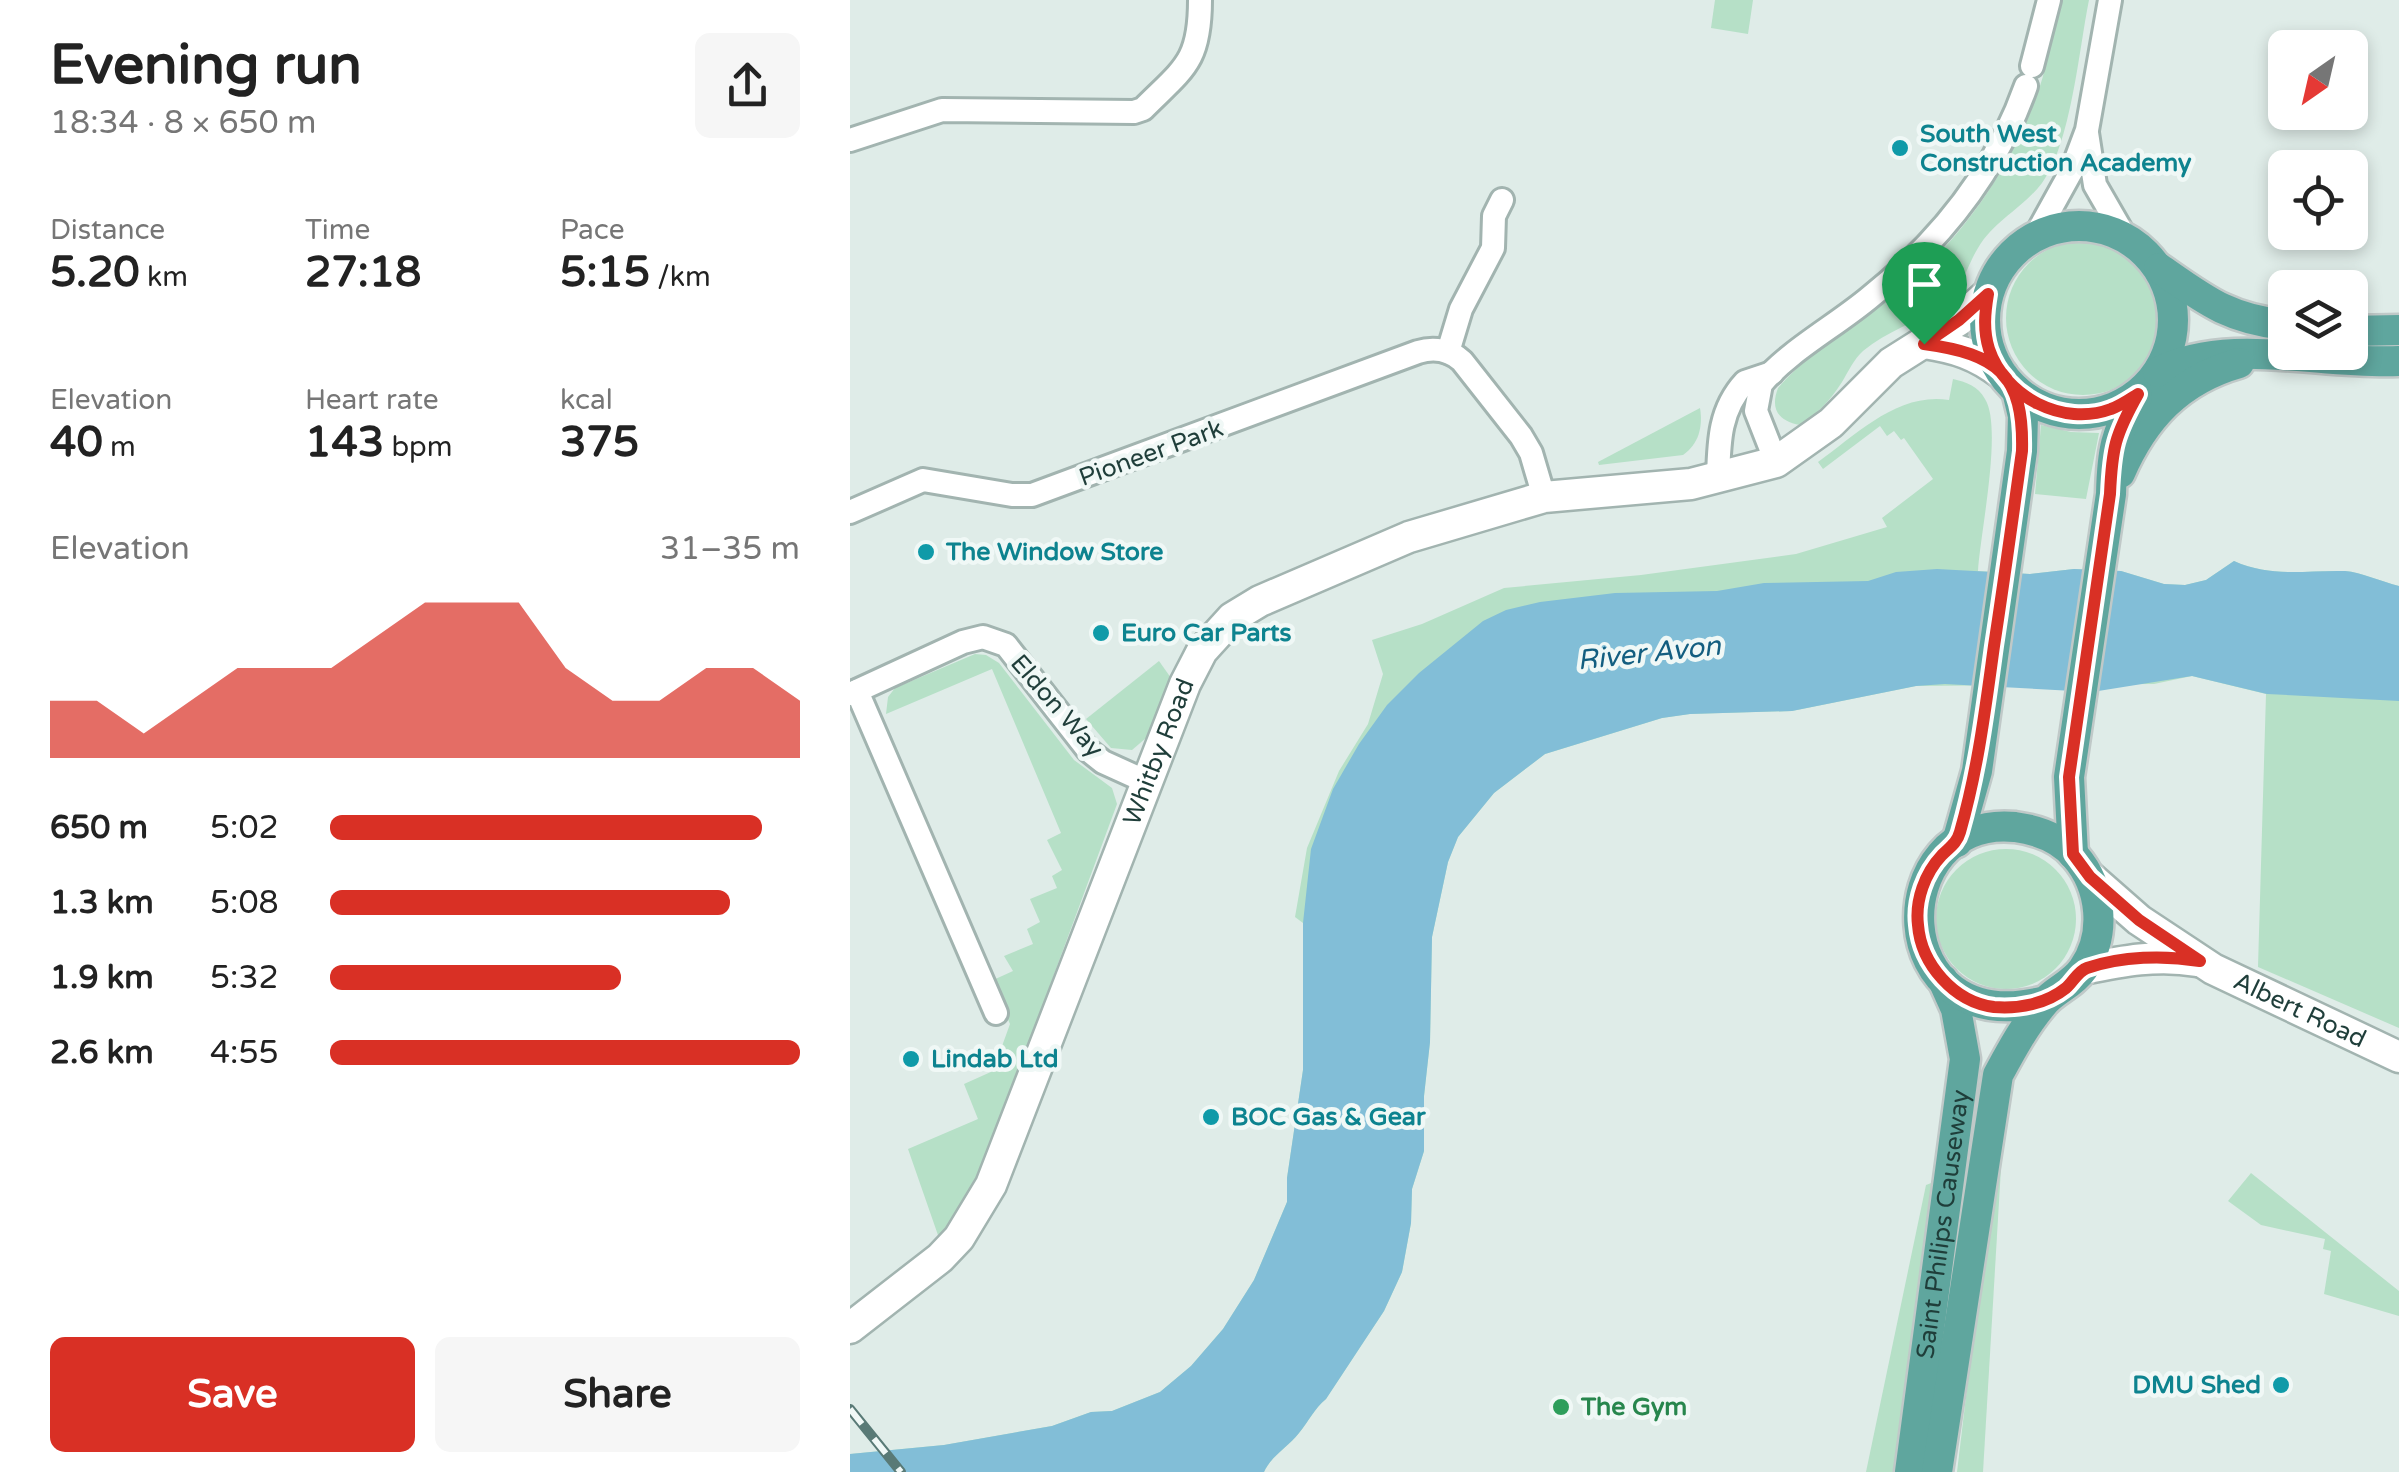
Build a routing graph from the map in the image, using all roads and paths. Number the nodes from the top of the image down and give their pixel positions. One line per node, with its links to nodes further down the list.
1 (1200, 0): 5 (street)
2 (2049, 0): 18 (street)
3 (2110, 0): 4 (street)
4 (2087, 130): 7 (street); 8 (street)
5 (850, 140)
6 (1502, 200): 15 (street)
7 (2036, 235): 8 (main road); 10 (main road)
8 (2125, 236): 9 (main road)
9 (2159, 268): 11 (main road); 20 (main road)
10 (1988, 294): 14 (street, Whitby Road); 19 (main road)
11 (2268, 322)
12 (2399, 330): 13 (main road)
13 (2368, 331)
14 (1924, 344): 19 (street); 21 (street, Whitby Road)
15 (1448, 352): 24 (street); 25 (street, Pioneer Park)
16 (2266, 356): 17 (main road); 20 (main road); 23 (main road)
17 (2399, 361)
18 (1772, 373): 21 (street); 22 (street)
19 (2009, 382): 20 (main road); 28 (main road)
20 (2148, 383): 23 (main road)
21 (1776, 462): 22 (street, Whitby Road)
22 (1718, 479): 24 (street, Whitby Road)
23 (2110, 494): 29 (main road)
24 (1544, 496): 27 (street, Whitby Road)
25 (850, 512)
26 (853, 692): 27 (street, Eldon Way); 34 (street, Eldon Way)
27 (1147, 782): 36 (street, Whitby Road)
28 (1957, 842): 29 (main road); 32 (main road)
29 (2082, 866): 30 (street, Albert Road); 31 (main road)
30 (2200, 961): 31 (street, Albert Road); 35 (street, Albert Road)
31 (2084, 968): 33 (main road)
32 (1943, 980): 33 (main road); 37 (main road, Saint Philips Causeway)
33 (2045, 1001): 38 (main road, Saint Philips Causeway)
34 (996, 1012)
35 (2399, 1057)
36 (850, 1328)
37 (1910, 1472)
38 (1937, 1472)

